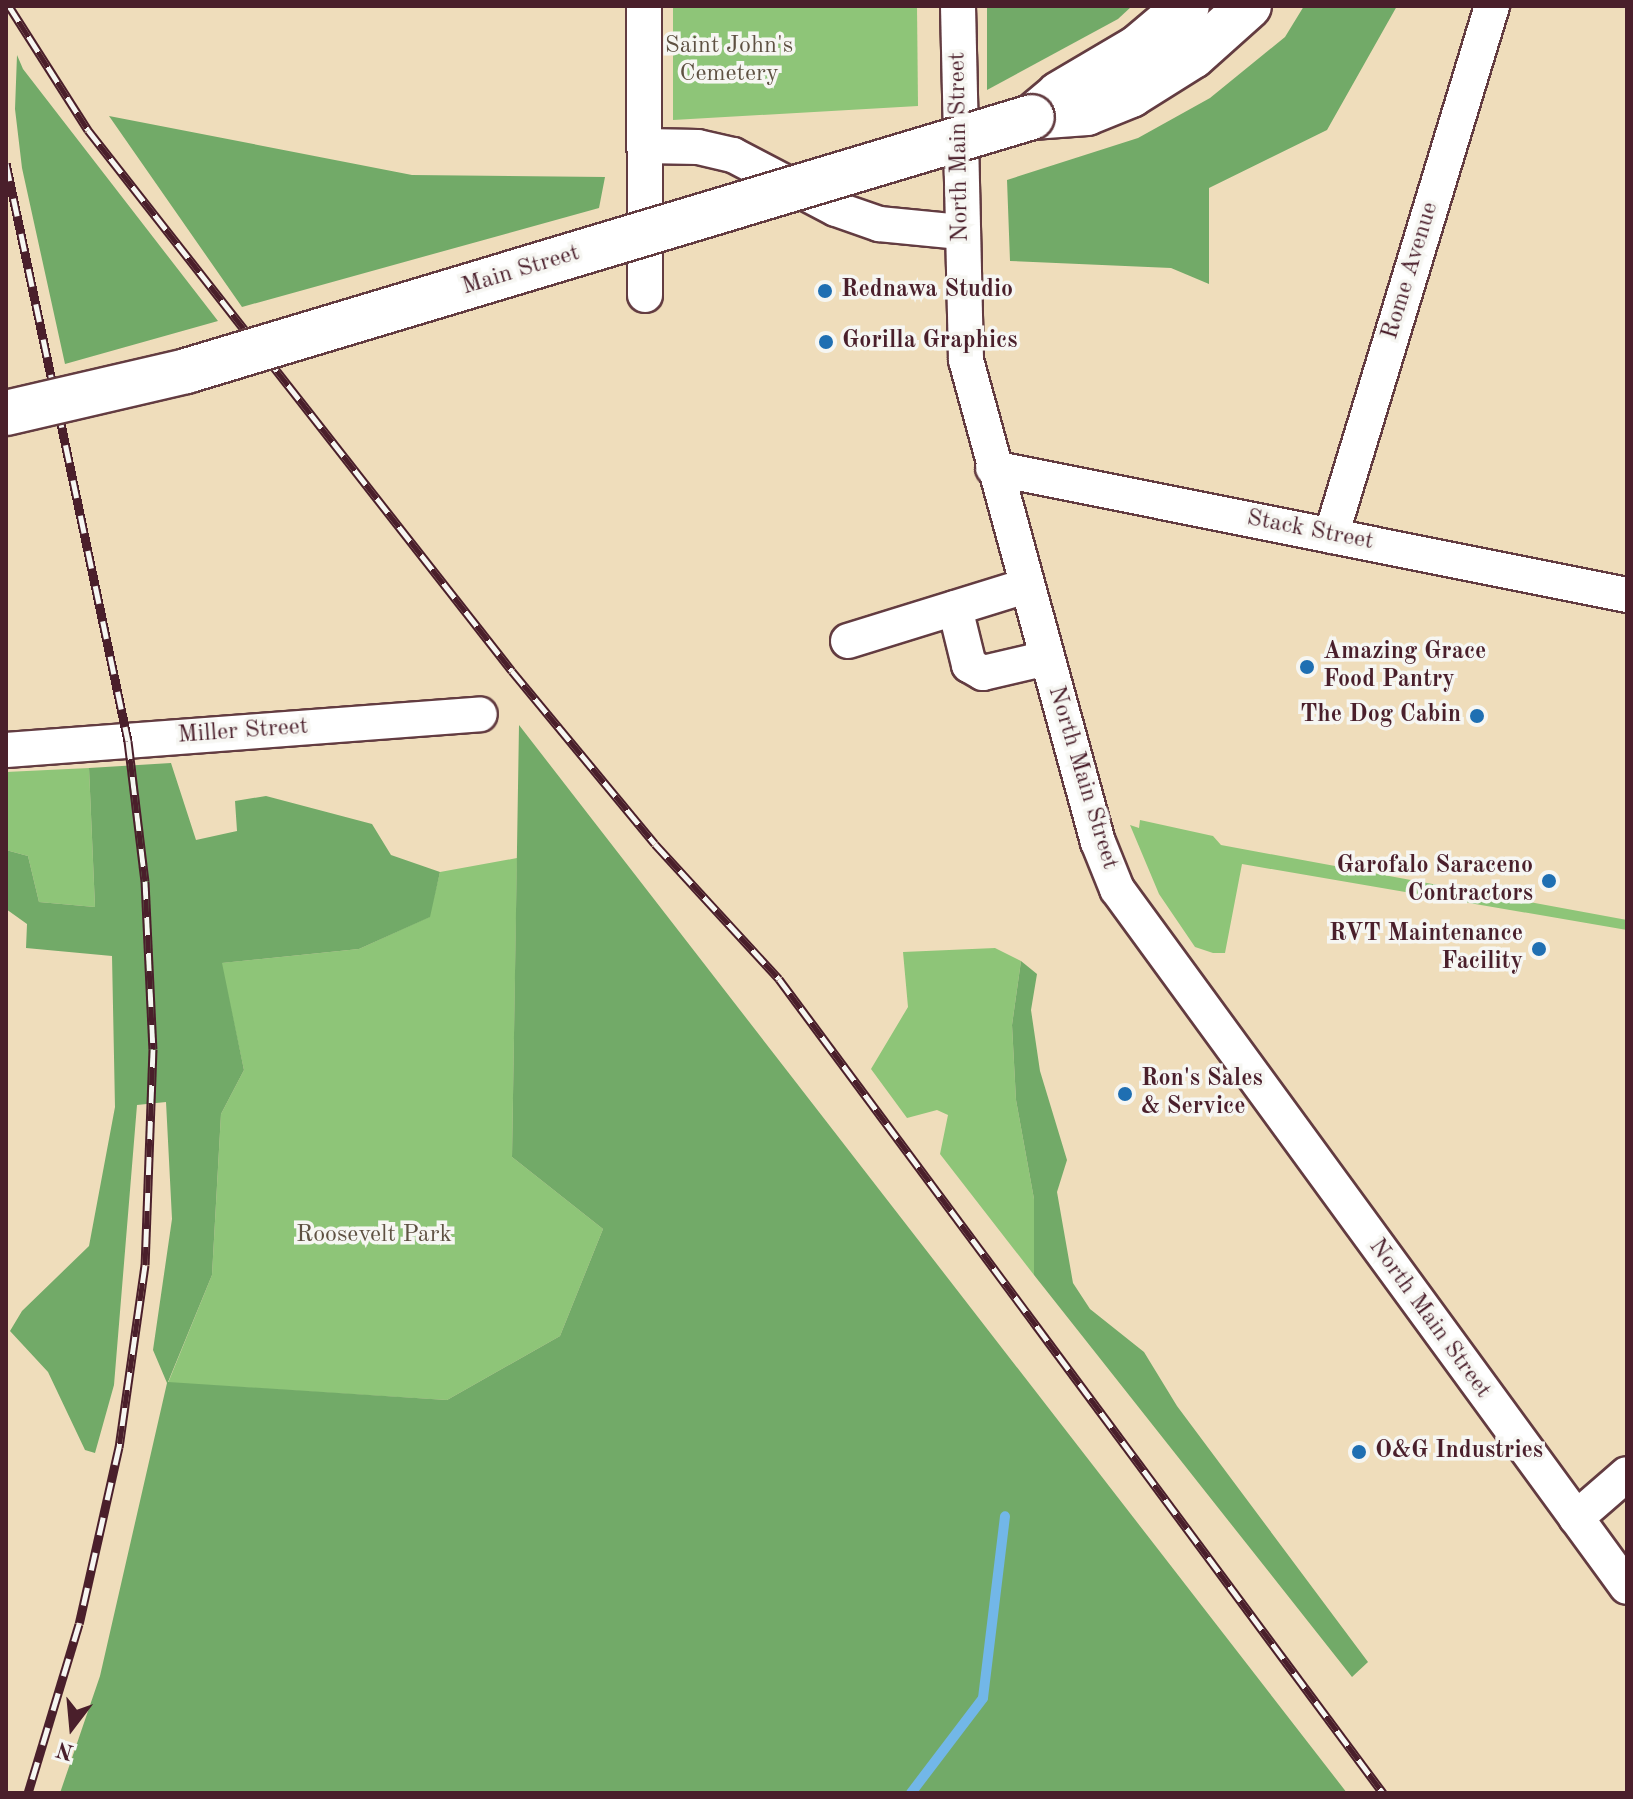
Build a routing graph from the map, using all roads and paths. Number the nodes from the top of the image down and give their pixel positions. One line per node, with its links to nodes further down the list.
1 (644, 6): 7 (street)
2 (958, 6): 8 (street, North Main Street)
3 (1187, 6): 6 (highway, Main Street)
4 (1249, 6): 6 (highway, Main Street)
5 (1492, 6): 12 (street, Rome Avenue)
6 (1032, 117): 10 (highway, Main Street, bridge)
7 (645, 146): 8 (street); 9 (street)
8 (961, 232): 11 (street, North Main Street)
9 (645, 295)
10 (6, 413)
11 (993, 468): 12 (street, Stack Street); 13 (street, North Main Street)
12 (1331, 536): 14 (street, Stack Street)
13 (1026, 586): 15 (street); 17 (street, North Main Street)
14 (1627, 595)
15 (955, 608): 16 (street); 17 (street)
16 (848, 641)
17 (1047, 658): 21 (street, North Main Street)
18 (480, 714): 19 (street, Miller Street)
19 (6, 750)
20 (1627, 1474): 21 (street)
21 (1576, 1518): 22 (street, North Main Street)
22 (1627, 1587)

